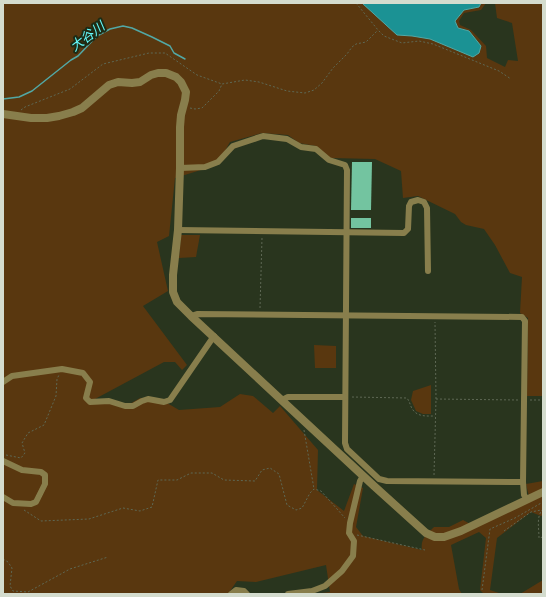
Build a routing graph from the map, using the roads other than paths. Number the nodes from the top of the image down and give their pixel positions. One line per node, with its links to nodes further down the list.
1 (3, 114): 2 (street)
2 (180, 168): 3 (street); 4 (street)
3 (178, 230): 4 (street); 7 (street)
4 (347, 232): 5 (street); 6 (street)
5 (428, 271)
6 (346, 315): 7 (street); 10 (street); 14 (street)
7 (191, 316): 8 (street)
8 (214, 336): 9 (street); 11 (street)
9 (3, 382)
10 (345, 397): 11 (street); 14 (street)
11 (282, 400): 13 (street)
12 (3, 461): 16 (street)
13 (363, 476): 17 (street); 20 (street)
14 (523, 482): 17 (street)
15 (543, 492): 17 (street)
16 (3, 497)
17 (527, 499)
18 (231, 594): 19 (street)
19 (247, 594)
20 (288, 594)

